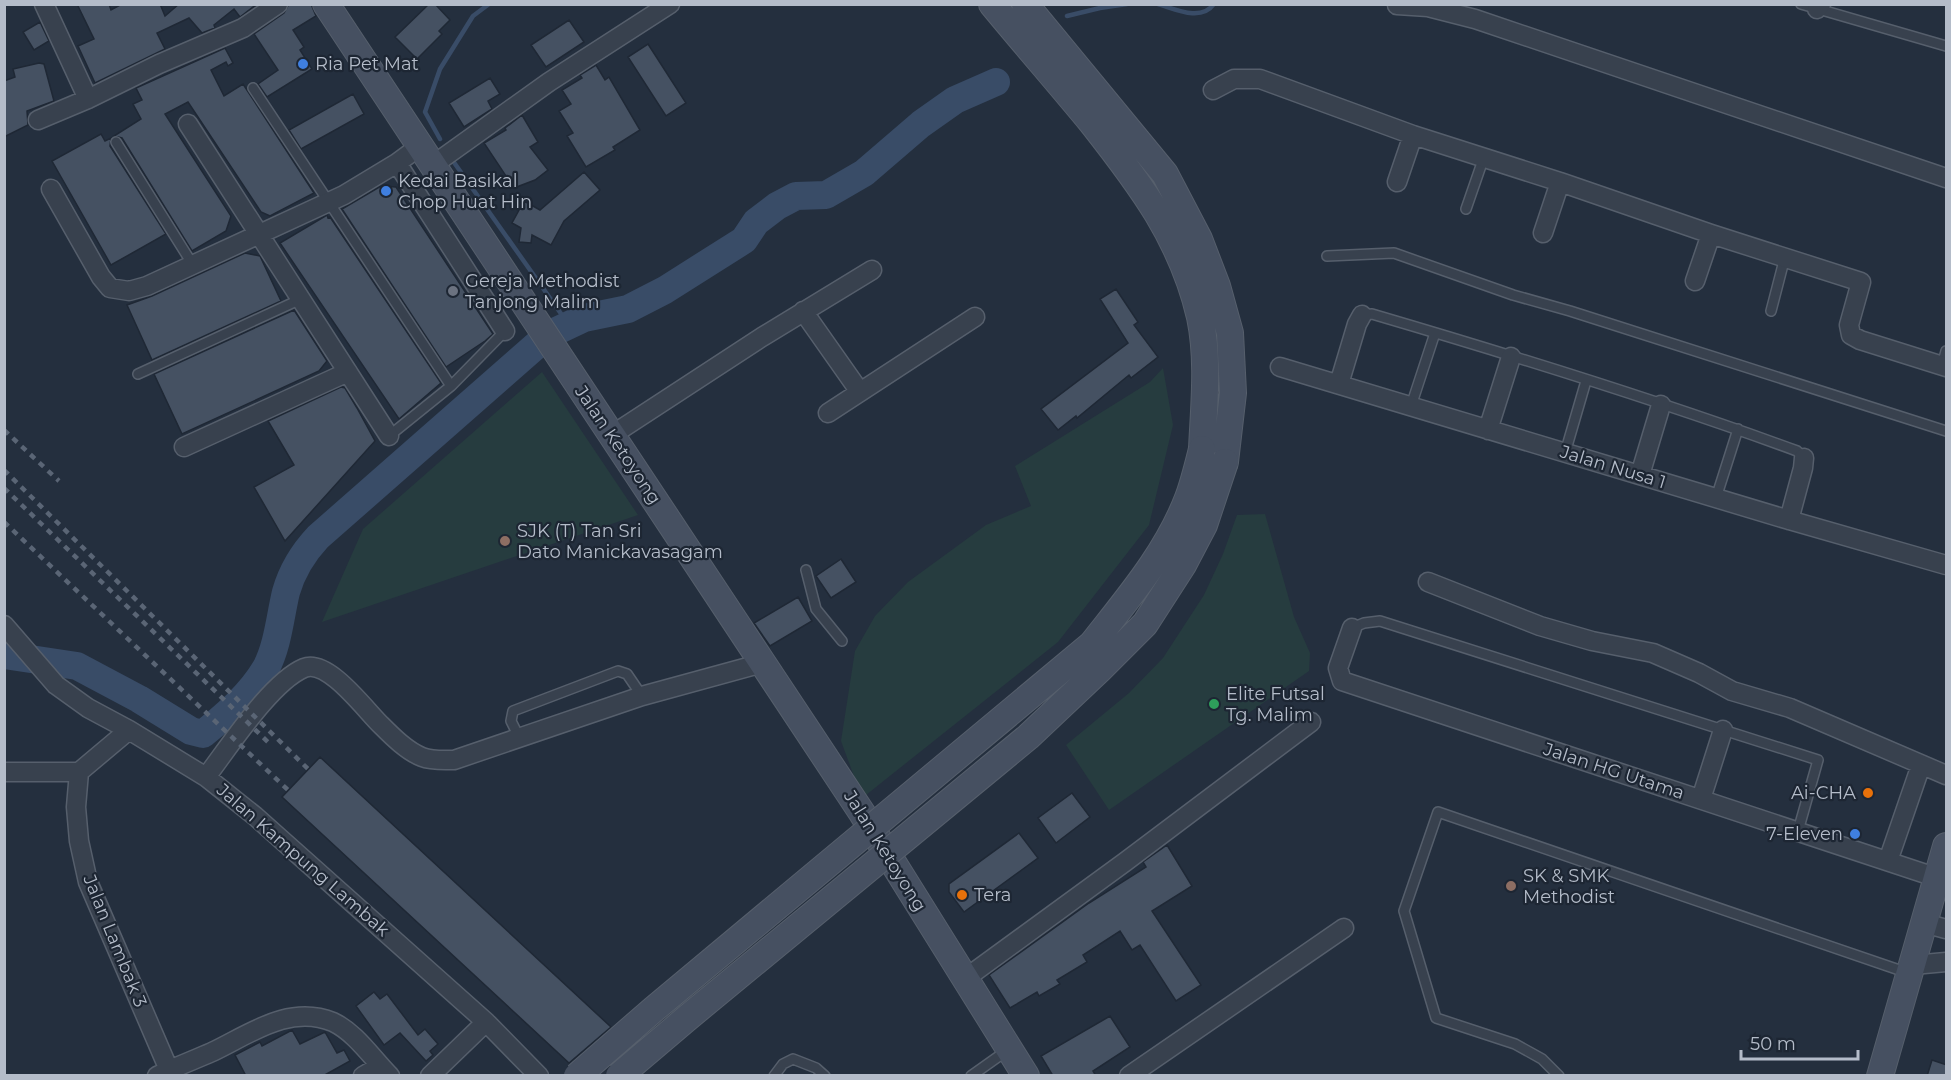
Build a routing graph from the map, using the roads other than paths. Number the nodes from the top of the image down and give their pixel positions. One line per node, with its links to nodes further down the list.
1 (44, 4): 12 (street)
2 (278, 4): 12 (street)
3 (326, 4): 17 (main road, Jalan Ketoyong)
4 (670, 4): 17 (street)
5 (992, 4): 97 (main road, bridge)
6 (1025, 4): 98 (main road, bridge)
7 (1397, 5): 20 (street)
8 (1813, 6): 9 (lane)
9 (1947, 46)
10 (253, 88): 24 (lane)
11 (1213, 90): 15 (street)
12 (88, 99): 13 (street)
13 (38, 120)
14 (188, 124): 27 (street)
15 (1413, 135): 18 (street); 21 (street)
16 (116, 142): 31 (lane)
17 (427, 156): 19 (street); 56 (main road, Jalan Ketoyong)
18 (1484, 157): 22 (street); 25 (lane)
19 (397, 164): 24 (street); 39 (street)
20 (1947, 178)
21 (1397, 182)
22 (1560, 182): 26 (street); 28 (street)
23 (51, 189): 31 (street)
24 (328, 203): 27 (street); 48 (lane)
25 (1466, 209)
26 (1543, 233)
27 (259, 234): 31 (street); 34 (street)
28 (1711, 234): 30 (street); 33 (street)
29 (1327, 256): 55 (lane)
30 (1785, 257): 36 (lane); 42 (street)
31 (194, 265)
32 (872, 270): 35 (street)
33 (1695, 281)
34 (301, 299): 44 (street); 45 (lane)
35 (803, 311): 49 (street); 56 (street)
36 (1771, 311)
37 (1362, 315): 40 (lane); 47 (street)
38 (975, 317): 49 (street)
39 (505, 331): 48 (lane)
40 (1435, 333): 41 (lane); 51 (lane)
41 (1511, 357): 46 (lane); 54 (street)
42 (1945, 361)
43 (1280, 367): 47 (street, Jalan Nusa 1)
44 (348, 372): 57 (street); 58 (street)
45 (138, 374)
46 (1586, 381): 50 (lane); 59 (lane)
47 (1339, 384): 51 (street, Jalan Nusa 1)
48 (451, 386): 57 (lane)
49 (860, 392): 52 (street)
50 (1661, 405): 53 (lane); 61 (street)
51 (1411, 406): 54 (street, Jalan Nusa 1)
52 (828, 413)
53 (1738, 429): 60 (lane); 62 (lane)
54 (1488, 430): 59 (street, Jalan Nusa 1)
55 (1947, 430)
56 (612, 435): 70 (main road, Jalan Ketoyong)
57 (389, 436)
58 (184, 447)
59 (1565, 453): 61 (street, Jalan Nusa 1)
60 (1803, 458): 63 (street)
61 (1640, 476): 62 (street, Jalan Nusa 1)
62 (1716, 498): 63 (street, Jalan Nusa 1)
63 (1789, 520): 64 (street, Jalan Nusa 1)
64 (1947, 565)
65 (806, 570): 69 (lane)
66 (1428, 582): 76 (street)
67 (4, 625): 73 (street, Jalan Kampung Lambak)
68 (1352, 628): 74 (lane); 81 (street, Jalan HG Utama)
69 (842, 641)
70 (763, 663): 71 (street); 89 (main road, Jalan Ketoyong)
71 (642, 696): 75 (street); 75 (lane)
72 (1311, 722): 89 (street)
73 (129, 729): 78 (street); 80 (street, Jalan Kampung Lambak)
74 (1723, 730): 81 (street); 82 (lane)
75 (519, 736): 80 (street)
76 (1920, 765): 79 (street); 83 (street)
77 (4, 772): 78 (street)
78 (79, 772): 93 (street, Jalan Lambak 3)
79 (1947, 775)
80 (206, 777): 90 (street, Jalan Kampung Lambak)
81 (1701, 800): 82 (street, Jalan HG Utama)
82 (1798, 831): 83 (street, Jalan HG Utama)
83 (1888, 861): 84 (street, Jalan HG Utama)
84 (1944, 864): 85 (main road)
85 (1936, 926): 88 (main road)
86 (1344, 928): 103 (street)
87 (1947, 962): 88 (street)
88 (1911, 969): 104 (lane); 105 (main road)
89 (966, 978): 91 (main road, Jalan Ketoyong)
90 (486, 1022): 95 (street); 96 (street, Jalan Kampung Lambak)
91 (1010, 1049): 101 (lane); 102 (main road, Jalan Ketoyong)
92 (385, 1071): 93 (street); 94 (street)
93 (163, 1073)
94 (363, 1076)
95 (430, 1076)
96 (539, 1076)
97 (577, 1076)
98 (619, 1076)
99 (774, 1076): 100 (lane)
100 (825, 1076)
101 (971, 1076)
102 (1026, 1076)
103 (1129, 1076)
104 (1559, 1076)
105 (1880, 1076)

